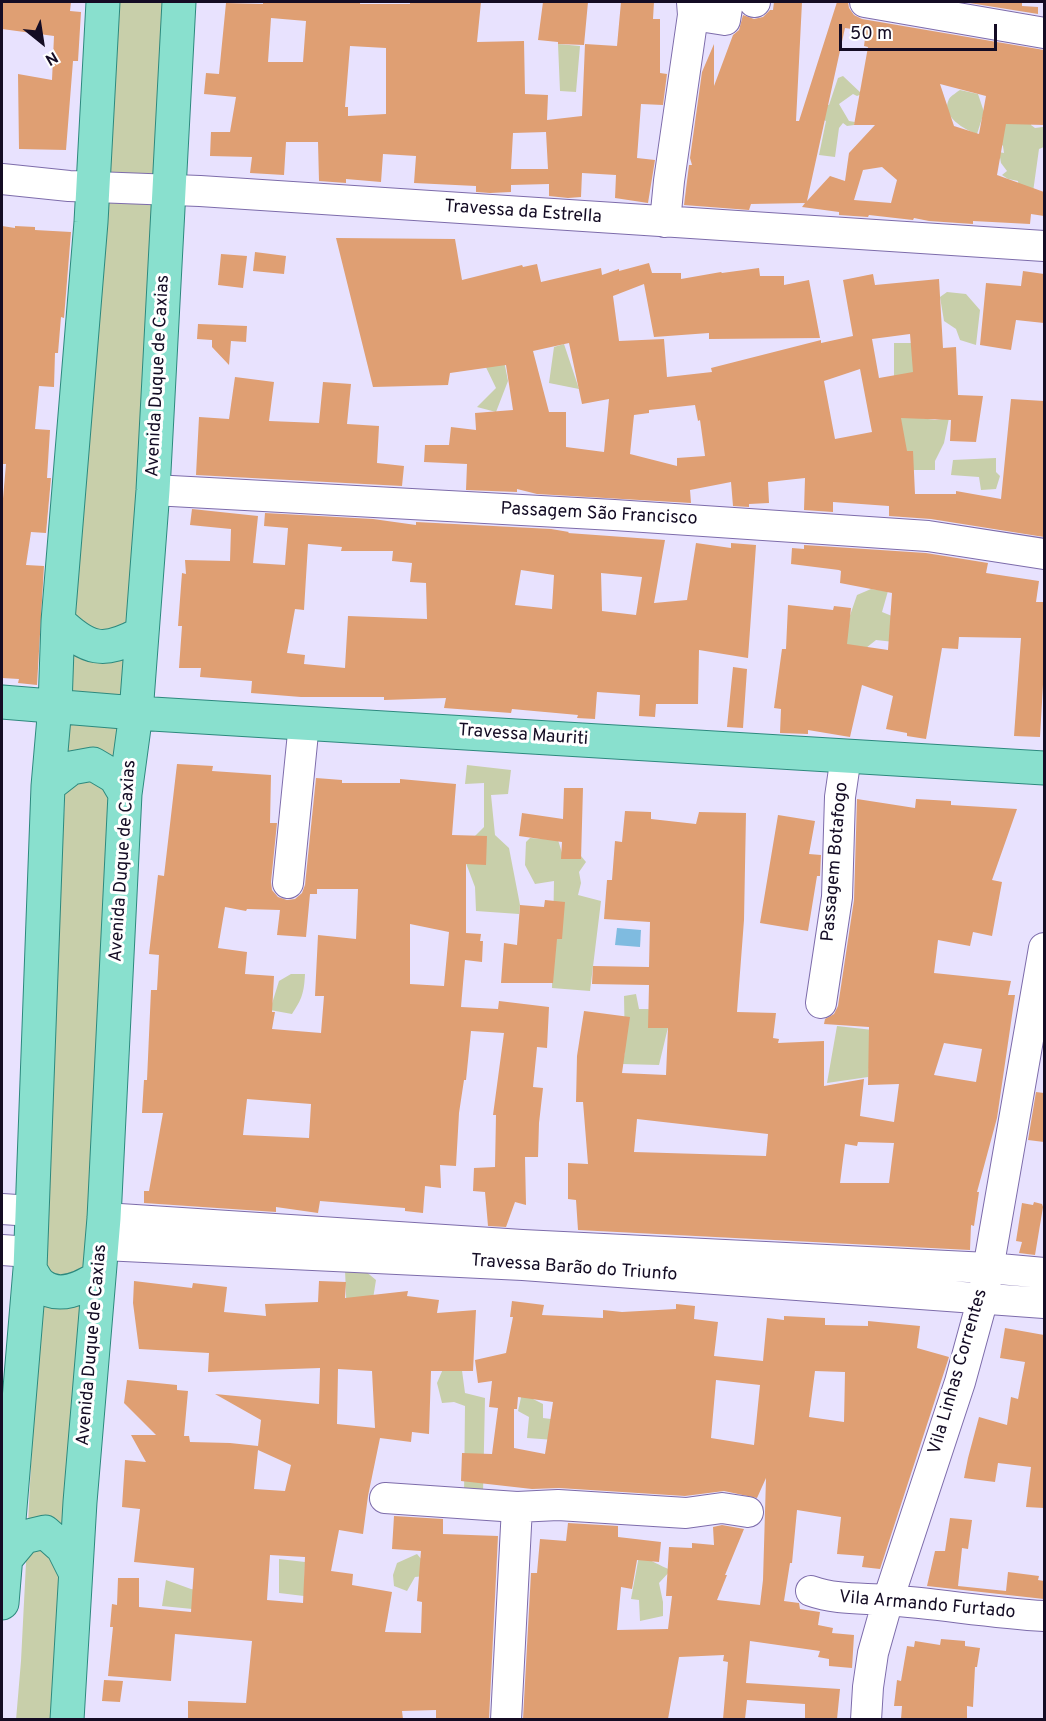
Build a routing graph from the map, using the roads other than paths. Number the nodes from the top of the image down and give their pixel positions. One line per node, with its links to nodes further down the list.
1 (103, 2): 8 (main road)
2 (179, 2): 9 (main road, Avenida Duque de Caxias)
3 (728, 2): 5 (street)
4 (865, 2): 6 (street)
5 (692, 8): 10 (street)
6 (1044, 33)
7 (2, 179): 8 (street, Travessa da Estrella)
8 (93, 187): 9 (street, Travessa da Estrella); 14 (main road)
9 (169, 190): 10 (street, Travessa da Estrella); 12 (main road, Avenida Duque de Caxias)
10 (665, 222): 11 (street, Travessa da Estrella)
11 (1044, 246)
12 (153, 489): 13 (street, Passagem São Francisco); 15 (main road, Avenida Duque de Caxias)
13 (1044, 554)
14 (58, 621): 15 (main road); 17 (main road)
15 (141, 634): 18 (main road, Avenida Duque de Caxias)
16 (2, 702): 17 (main road, Travessa Mauriti)
17 (55, 706): 18 (main road, Travessa Mauriti); 22 (main road)
18 (136, 713): 19 (main road, Travessa Mauriti); 23 (main road, Avenida Duque de Caxias)
19 (304, 723): 20 (main road, Travessa Mauriti); 24 (street)
20 (846, 756): 21 (main road, Travessa Mauriti); 26 (street, Passagem Botafogo)
21 (1044, 768)
22 (48, 786): 23 (main road); 27 (main road)
23 (125, 794): 28 (main road, Avenida Duque de Caxias)
24 (288, 883)
25 (1044, 948): 31 (street, Vila Linhas Correntes)
26 (821, 1003)
27 (17, 1210): 30 (main road)
28 (104, 1231): 29 (street, Travessa Barão do Triunfo); 29 (street, Travessa Barão do Triunfo); 33 (main road, Avenida Duque de Caxias)
29 (537, 1247): 31 (street, Travessa Barão do Triunfo); 34 (street, Travessa Barão do Triunfo)
30 (20, 1257): 33 (main road); 39 (main road)
31 (988, 1268): 32 (street, Travessa Barão do Triunfo); 34 (street, Vila Linhas Correntes)
32 (1044, 1273)
33 (99, 1277): 40 (main road, Avenida Duque de Caxias)
34 (984, 1298): 35 (street, Travessa Barão do Triunfo); 42 (street, Vila Linhas Correntes)
35 (1044, 1303)
36 (385, 1498): 37 (street)
37 (517, 1507): 38 (street); 46 (street)
38 (748, 1512)
39 (4, 1562): 40 (main road); 43 (main road)
40 (75, 1572): 45 (main road, Avenida Duque de Caxias)
41 (811, 1591): 42 (street, Vila Armando Furtado)
42 (888, 1600): 44 (street, Vila Armando Furtado); 47 (street, Vila Linhas Correntes)
43 (2, 1603)
44 (1044, 1616)
45 (67, 1719)
46 (506, 1719)
47 (866, 1719)

